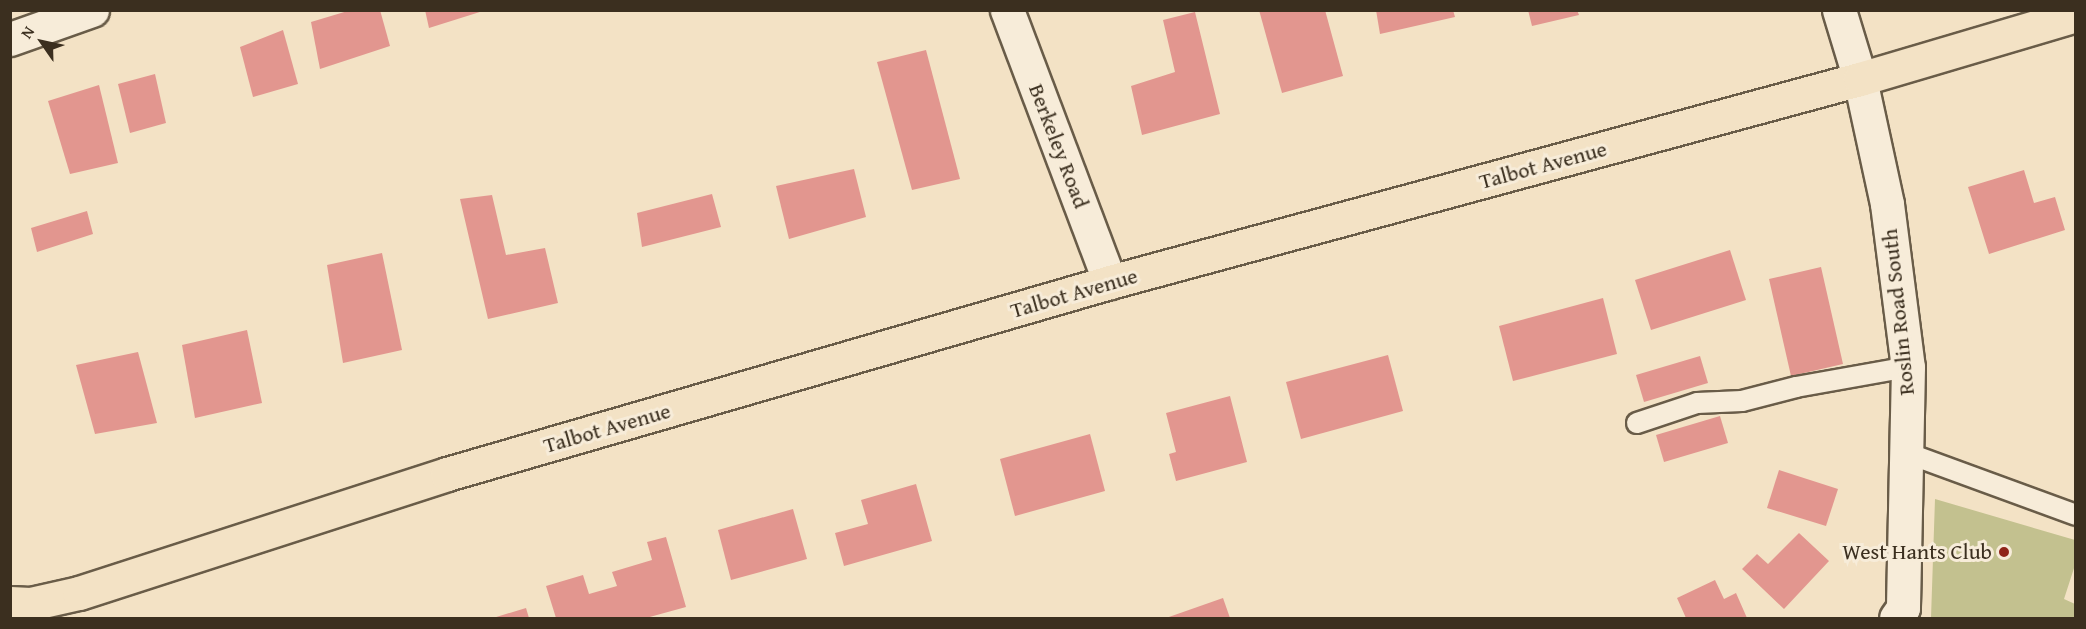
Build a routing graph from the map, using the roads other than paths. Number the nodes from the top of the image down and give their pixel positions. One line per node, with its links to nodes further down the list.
1 (92, 10): 5 (street)
2 (1007, 10): 7 (street, Berkeley Road)
3 (1839, 10): 6 (street, Roslin Road South)
4 (2076, 15): 6 (main road, Talbot Avenue)
5 (10, 39)
6 (1860, 79): 7 (main road, Talbot Avenue); 8 (street, Roslin Road South)
7 (1110, 282): 12 (main road, Talbot Avenue)
8 (1908, 367): 9 (lane); 10 (street, Roslin Road South)
9 (1636, 423)
10 (1907, 453): 11 (lane); 15 (street, Roslin Road South)
11 (2076, 515)
12 (79, 593): 13 (main road, Talbot Avenue); 14 (main road, Talbot Avenue)
13 (10, 603)
14 (45, 618)
15 (1896, 618)

